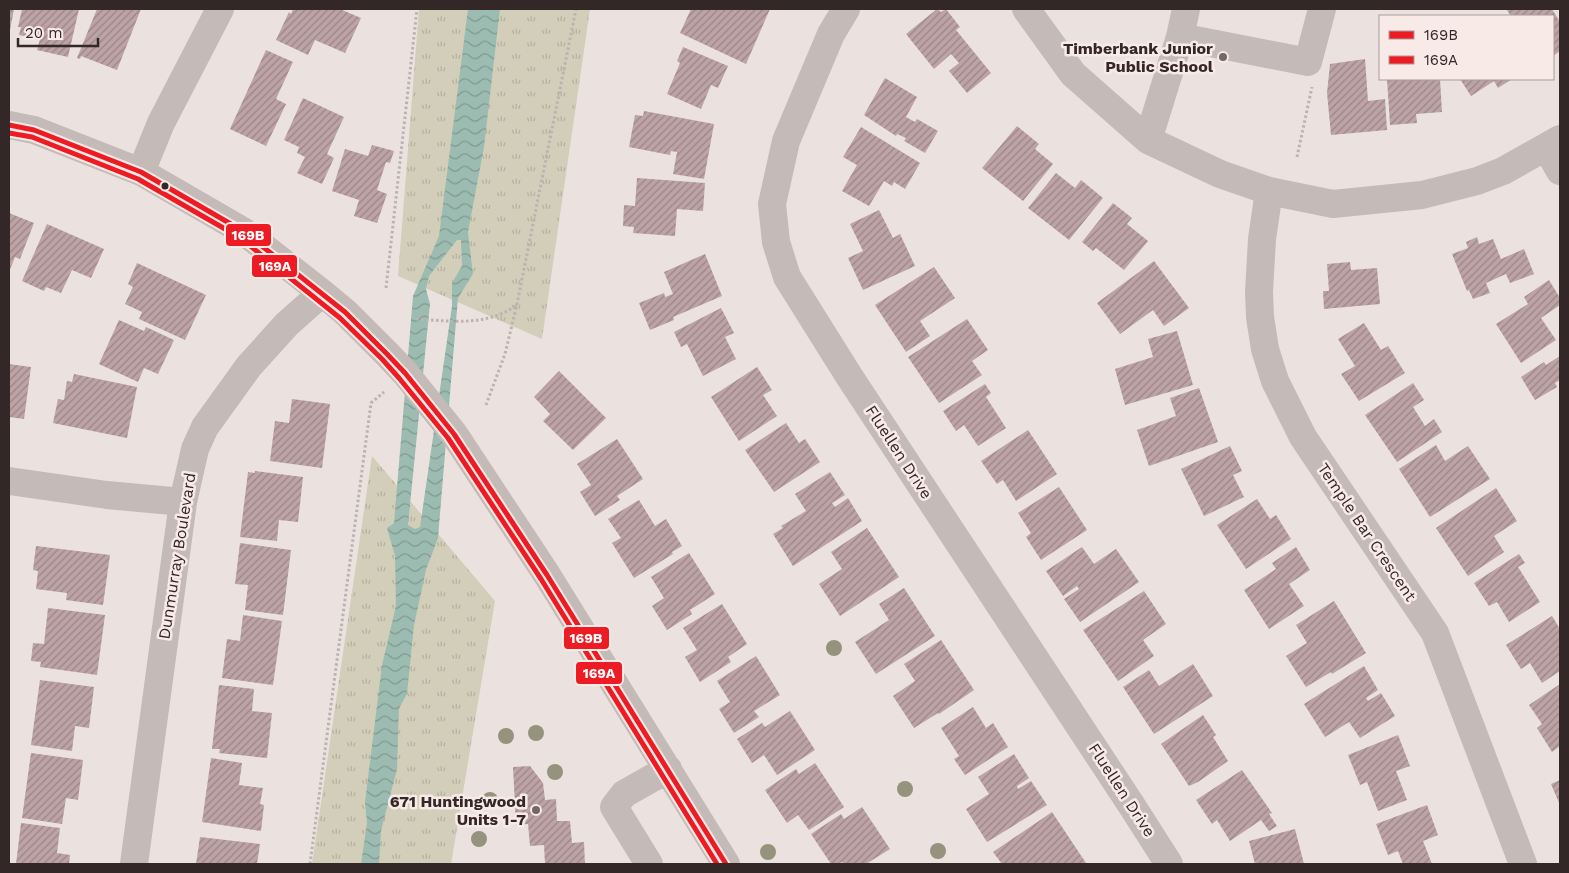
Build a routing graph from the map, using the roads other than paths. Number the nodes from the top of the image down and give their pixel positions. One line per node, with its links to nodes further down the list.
1 (220, 9): 11 (street)
2 (846, 9): 20 (street, Fluellen Drive)
3 (1026, 9): 8 (street)
4 (1186, 9): 6 (street)
5 (1322, 9): 6 (street)
6 (1180, 37): 8 (street)
7 (9, 125): 11 (street)
8 (1148, 140): 12 (street)
9 (1553, 143): 10 (street); 12 (street)
10 (1560, 171)
11 (141, 172): 13 (street)
12 (1268, 191): 21 (street, Temple Bar Crescent)
13 (322, 293): 15 (street, Dunmurray Boulevard); 16 (street)
14 (9, 481): 15 (street)
15 (183, 502): 17 (street, Dunmurray Boulevard)
16 (668, 769): 18 (street); 19 (street)
17 (134, 864)
18 (649, 864)
19 (726, 864)
20 (1169, 864)
21 (1523, 864)

